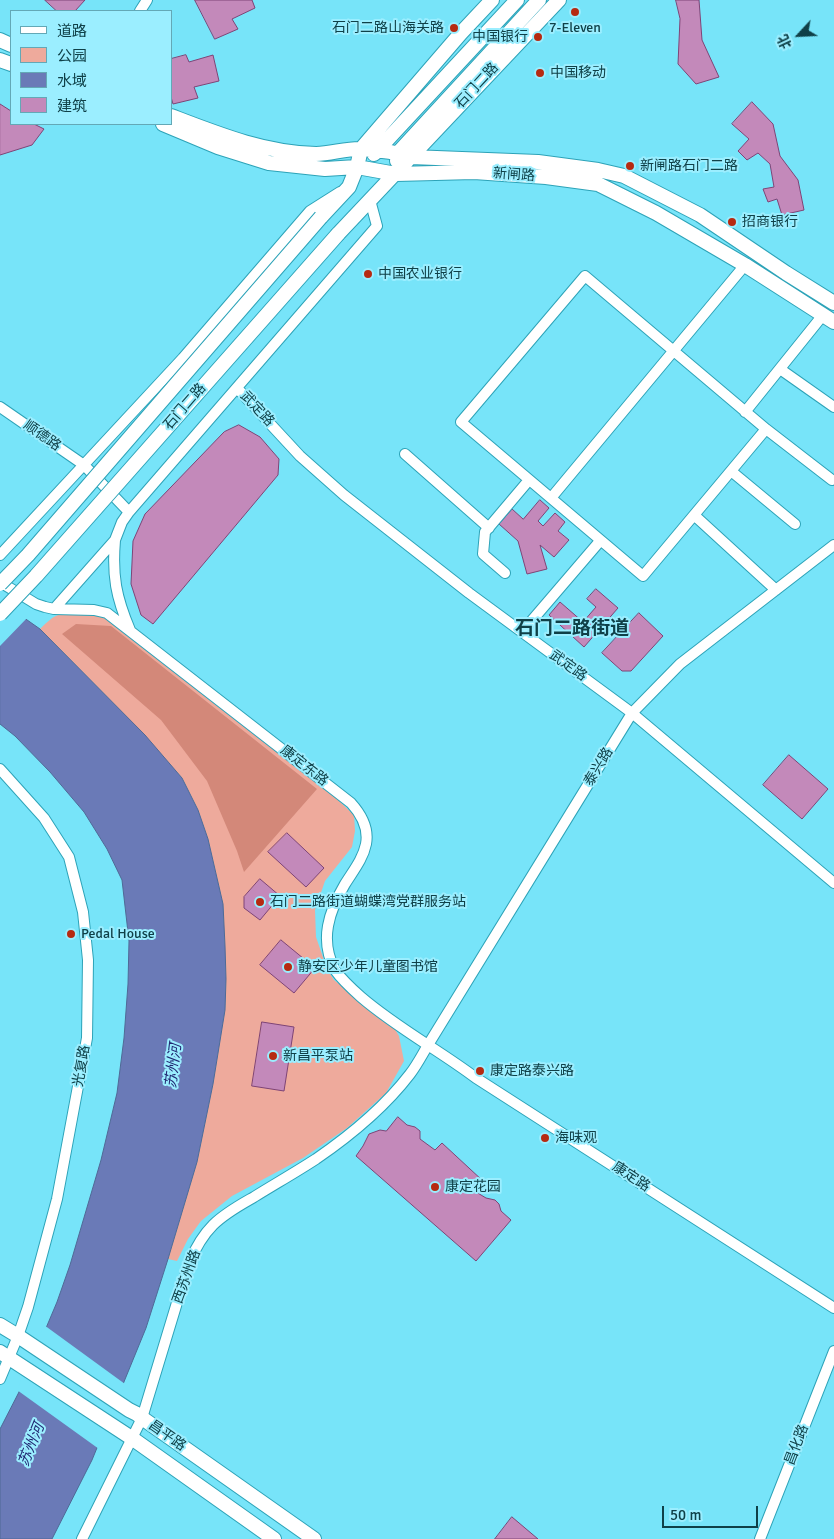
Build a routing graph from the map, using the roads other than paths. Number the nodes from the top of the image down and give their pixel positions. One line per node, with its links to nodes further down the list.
1 (492, 0): 7 (main road, 石门二路)
2 (517, 0): 8 (main road, 石门二路)
3 (539, 0): 9 (main road, 石门二路)
4 (559, 0): 10 (main road, 石门二路)
5 (172, 116): 7 (main road, 新闸路)
6 (165, 125): 11 (main road, 新闸路)
7 (361, 149): 8 (main road, 新闸路); 11 (main road, 石门二路)
8 (378, 151): 9 (main road, 新闸路); 11 (main road, 石门二路)
9 (398, 153): 10 (main road, 新闸路); 12 (main road)
10 (412, 157): 12 (main road, 石门二路); 16 (main road, 新闸路)
11 (357, 167): 12 (main road, 新闸路); 13 (main road, 石门二路)
12 (396, 174): 14 (main road, 石门二路); 15 (main road, 新闸路)
13 (349, 187): 26 (street); 40 (main road, 石门二路, bridge)
14 (370, 200): 20 (street, 石门二路); 43 (main road, 石门二路, bridge)
15 (745, 265): 17 (main road, 新闸路); 18 (street)
16 (834, 303)
17 (829, 318): 19 (street)
18 (674, 351): 23 (street); 28 (street); 30 (street)
19 (780, 369): 22 (street); 23 (street)
20 (237, 388): 31 (street, 石门二路); 45 (street, 武定路)
21 (0, 407): 26 (street, 顺德路)
22 (834, 407)
23 (745, 412): 24 (street)
24 (766, 429): 27 (street); 29 (street)
25 (405, 454): 34 (street)
26 (84, 465): 31 (street, 顺德路); 38 (street)
27 (732, 471): 32 (street); 33 (street)
28 (529, 480): 30 (street); 34 (street)
29 (832, 480)
30 (551, 498): 36 (street)
31 (129, 512): 35 (street, 石门二路)
32 (694, 515): 36 (street); 41 (street)
33 (795, 524)
34 (489, 528): 39 (street)
35 (115, 540): 42 (street, 石门二路); 44 (street, 石门二路)
36 (600, 541): 45 (street)
37 (834, 545): 41 (street, 泰兴路)
38 (0, 555)
39 (505, 573)
40 (0, 583): 42 (street, 康定东路)
41 (776, 590): 46 (street, 泰兴路)
42 (54, 609): 44 (street, 康定东路)
43 (0, 614)
44 (131, 631): 49 (street, 康定东路)
45 (522, 632): 46 (street, 武定路)
46 (632, 713): 48 (street, 武定路); 49 (street, 泰兴路)
47 (0, 769): 52 (street, 光复路)
48 (834, 883)
49 (428, 1045): 50 (street, 康定路); 56 (street, 西苏州路)
50 (834, 1308)
51 (0, 1325): 52 (main road, 昌平路)
52 (23, 1340): 54 (street, 光复路); 56 (main road, 昌平路)
53 (834, 1351): 61 (street, 昌化路)
54 (10, 1358): 55 (street, 光复路); 57 (main road, 昌平路)
55 (0, 1379)
56 (142, 1418): 57 (street, 西苏州路); 60 (main road, 昌平路)
57 (133, 1439): 58 (street, 西苏州路); 59 (main road, 昌平路)
58 (82, 1539)
59 (274, 1539)
60 (314, 1539)
61 (760, 1539)

